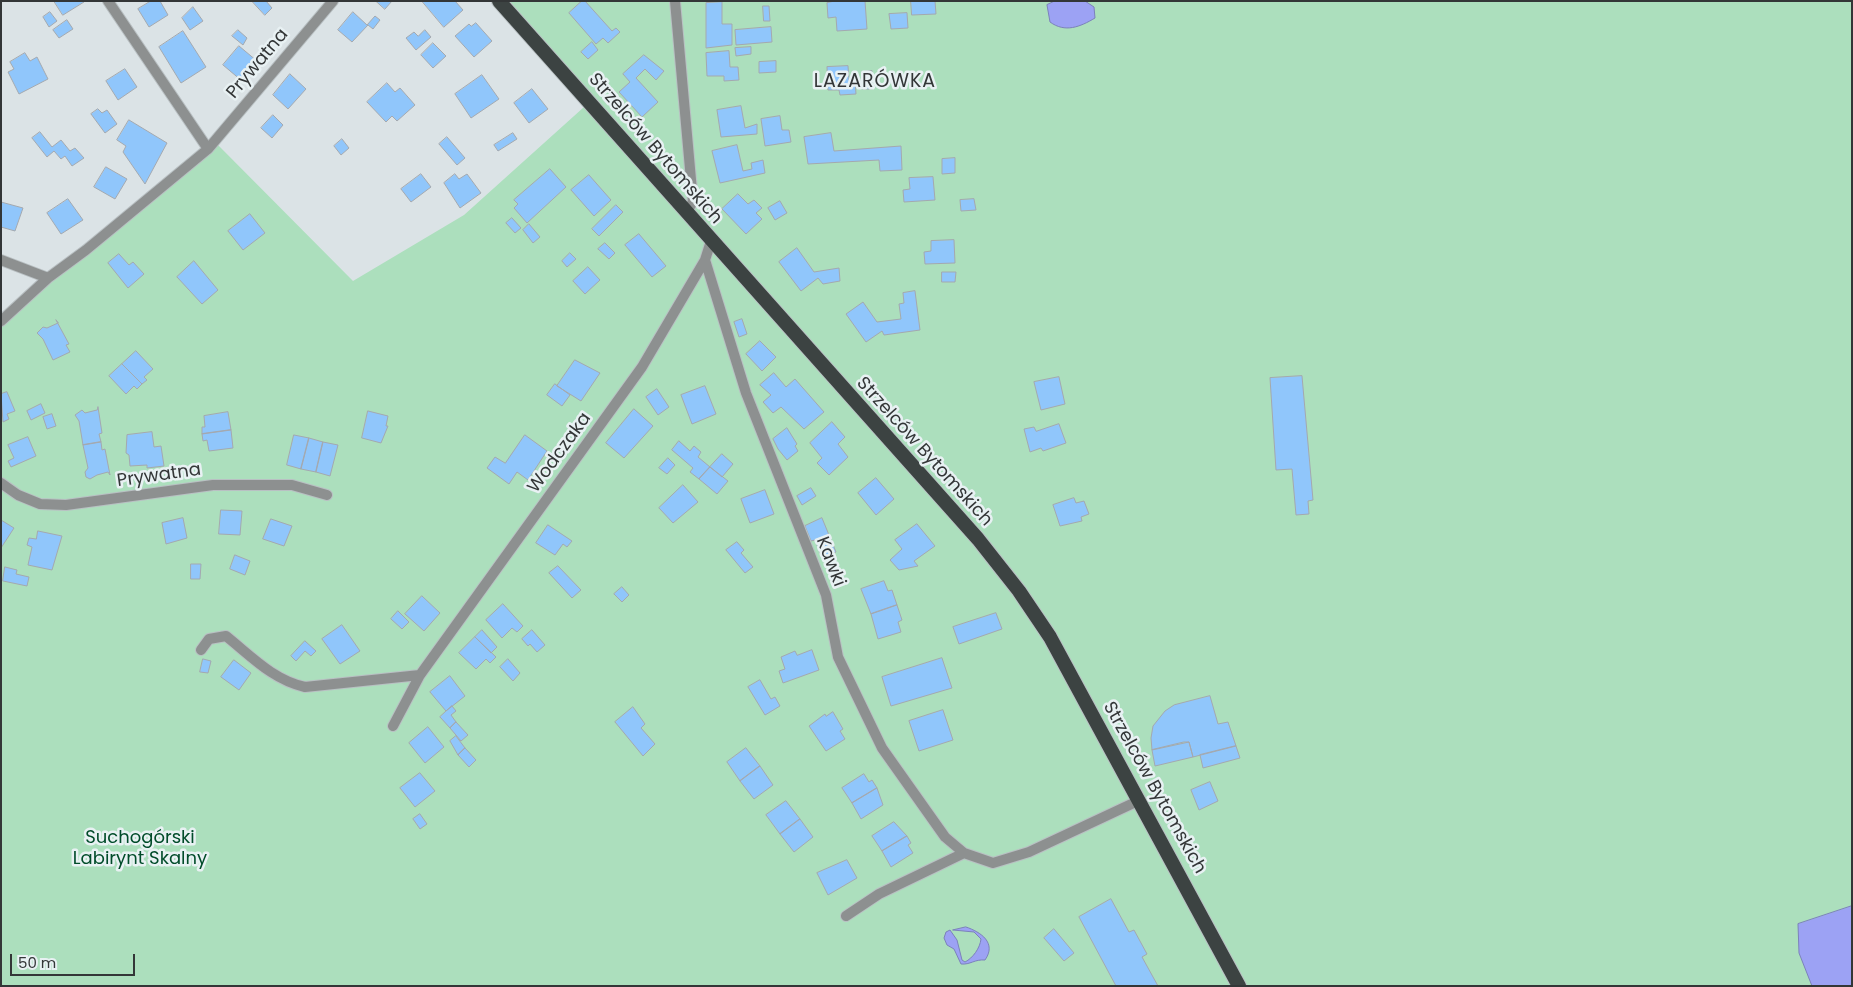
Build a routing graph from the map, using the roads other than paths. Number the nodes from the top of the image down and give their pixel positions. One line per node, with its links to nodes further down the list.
1 (108, 1): 5 (street)
2 (333, 1): 5 (street, Prywatna)
3 (499, 1): 6 (highway, Strzelców Bytomskich)
4 (675, 1): 6 (street)
5 (208, 149): 10 (street, Prywatna)
6 (687, 211): 7 (highway, Strzelców Bytomskich)
7 (711, 241): 9 (street, Wodczaka); 17 (highway, Strzelców Bytomskich)
8 (1, 260): 10 (street)
9 (705, 260): 15 (street, Wodczaka); 18 (street, Kawki)
10 (48, 278): 11 (street, Prywatna)
11 (1, 321)
12 (1, 482): 13 (street, Prywatna)
13 (327, 495)
14 (201, 650): 15 (street)
15 (420, 675): 16 (street, Wodczaka)
16 (393, 726)
17 (1140, 800): 18 (street, Kawki); 20 (highway, Strzelców Bytomskich)
18 (964, 853): 19 (street)
19 (846, 916)
20 (1239, 986)

